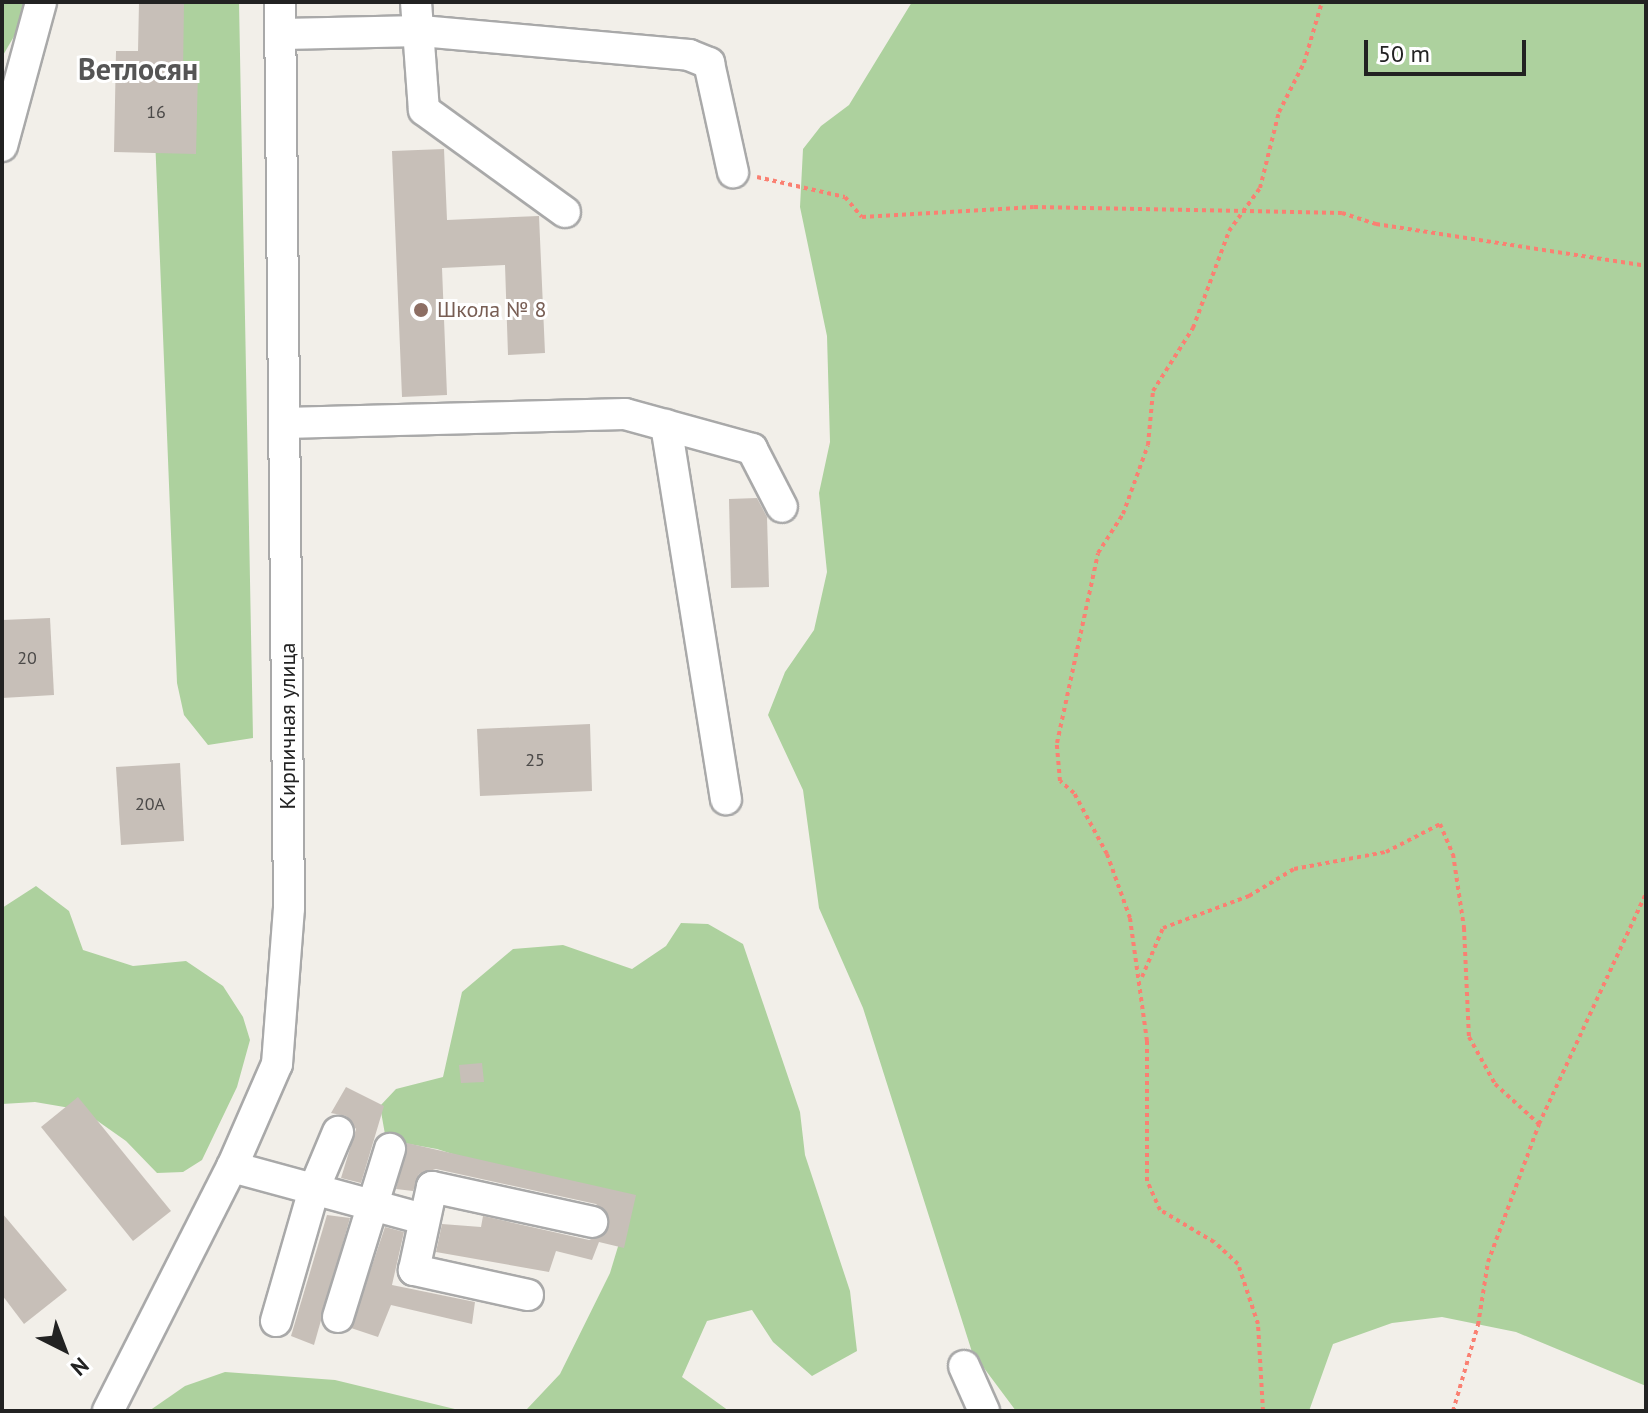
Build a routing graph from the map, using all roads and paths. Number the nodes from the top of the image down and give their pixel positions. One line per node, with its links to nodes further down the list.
1 (41, 2): 6 (street)
2 (280, 2): 5 (street, Кирпичная улица)
3 (1322, 2): 8 (path)
4 (418, 17): 5 (street); 7 (street); 9 (street)
5 (283, 34): 11 (street, Кирпичная улица)
6 (2, 146)
7 (733, 172): 8 (path)
8 (1245, 211): 10 (path); 18 (path)
9 (565, 212)
10 (1646, 266)
11 (285, 423): 12 (street); 22 (street, Кирпичная улица)
12 (666, 425): 13 (street); 16 (street)
13 (782, 507)
14 (1646, 708): 15 (path)
15 (1646, 732)
16 (726, 799)
17 (1646, 893): 19 (path)
18 (1142, 978): 19 (path); 33 (path)
19 (1539, 1124): 34 (path)
20 (338, 1132): 23 (street)
21 (390, 1149): 24 (street)
22 (232, 1167): 23 (street); 31 (street, Кирпичная улица)
23 (314, 1189): 24 (street); 29 (street)
24 (372, 1205): 25 (street); 28 (street)
25 (424, 1219): 26 (street); 27 (street)
26 (592, 1222)
27 (528, 1295)
28 (338, 1317)
29 (276, 1321)
30 (964, 1366): 32 (street)
31 (108, 1411)
32 (984, 1411)
33 (1263, 1411)
34 (1453, 1411)

